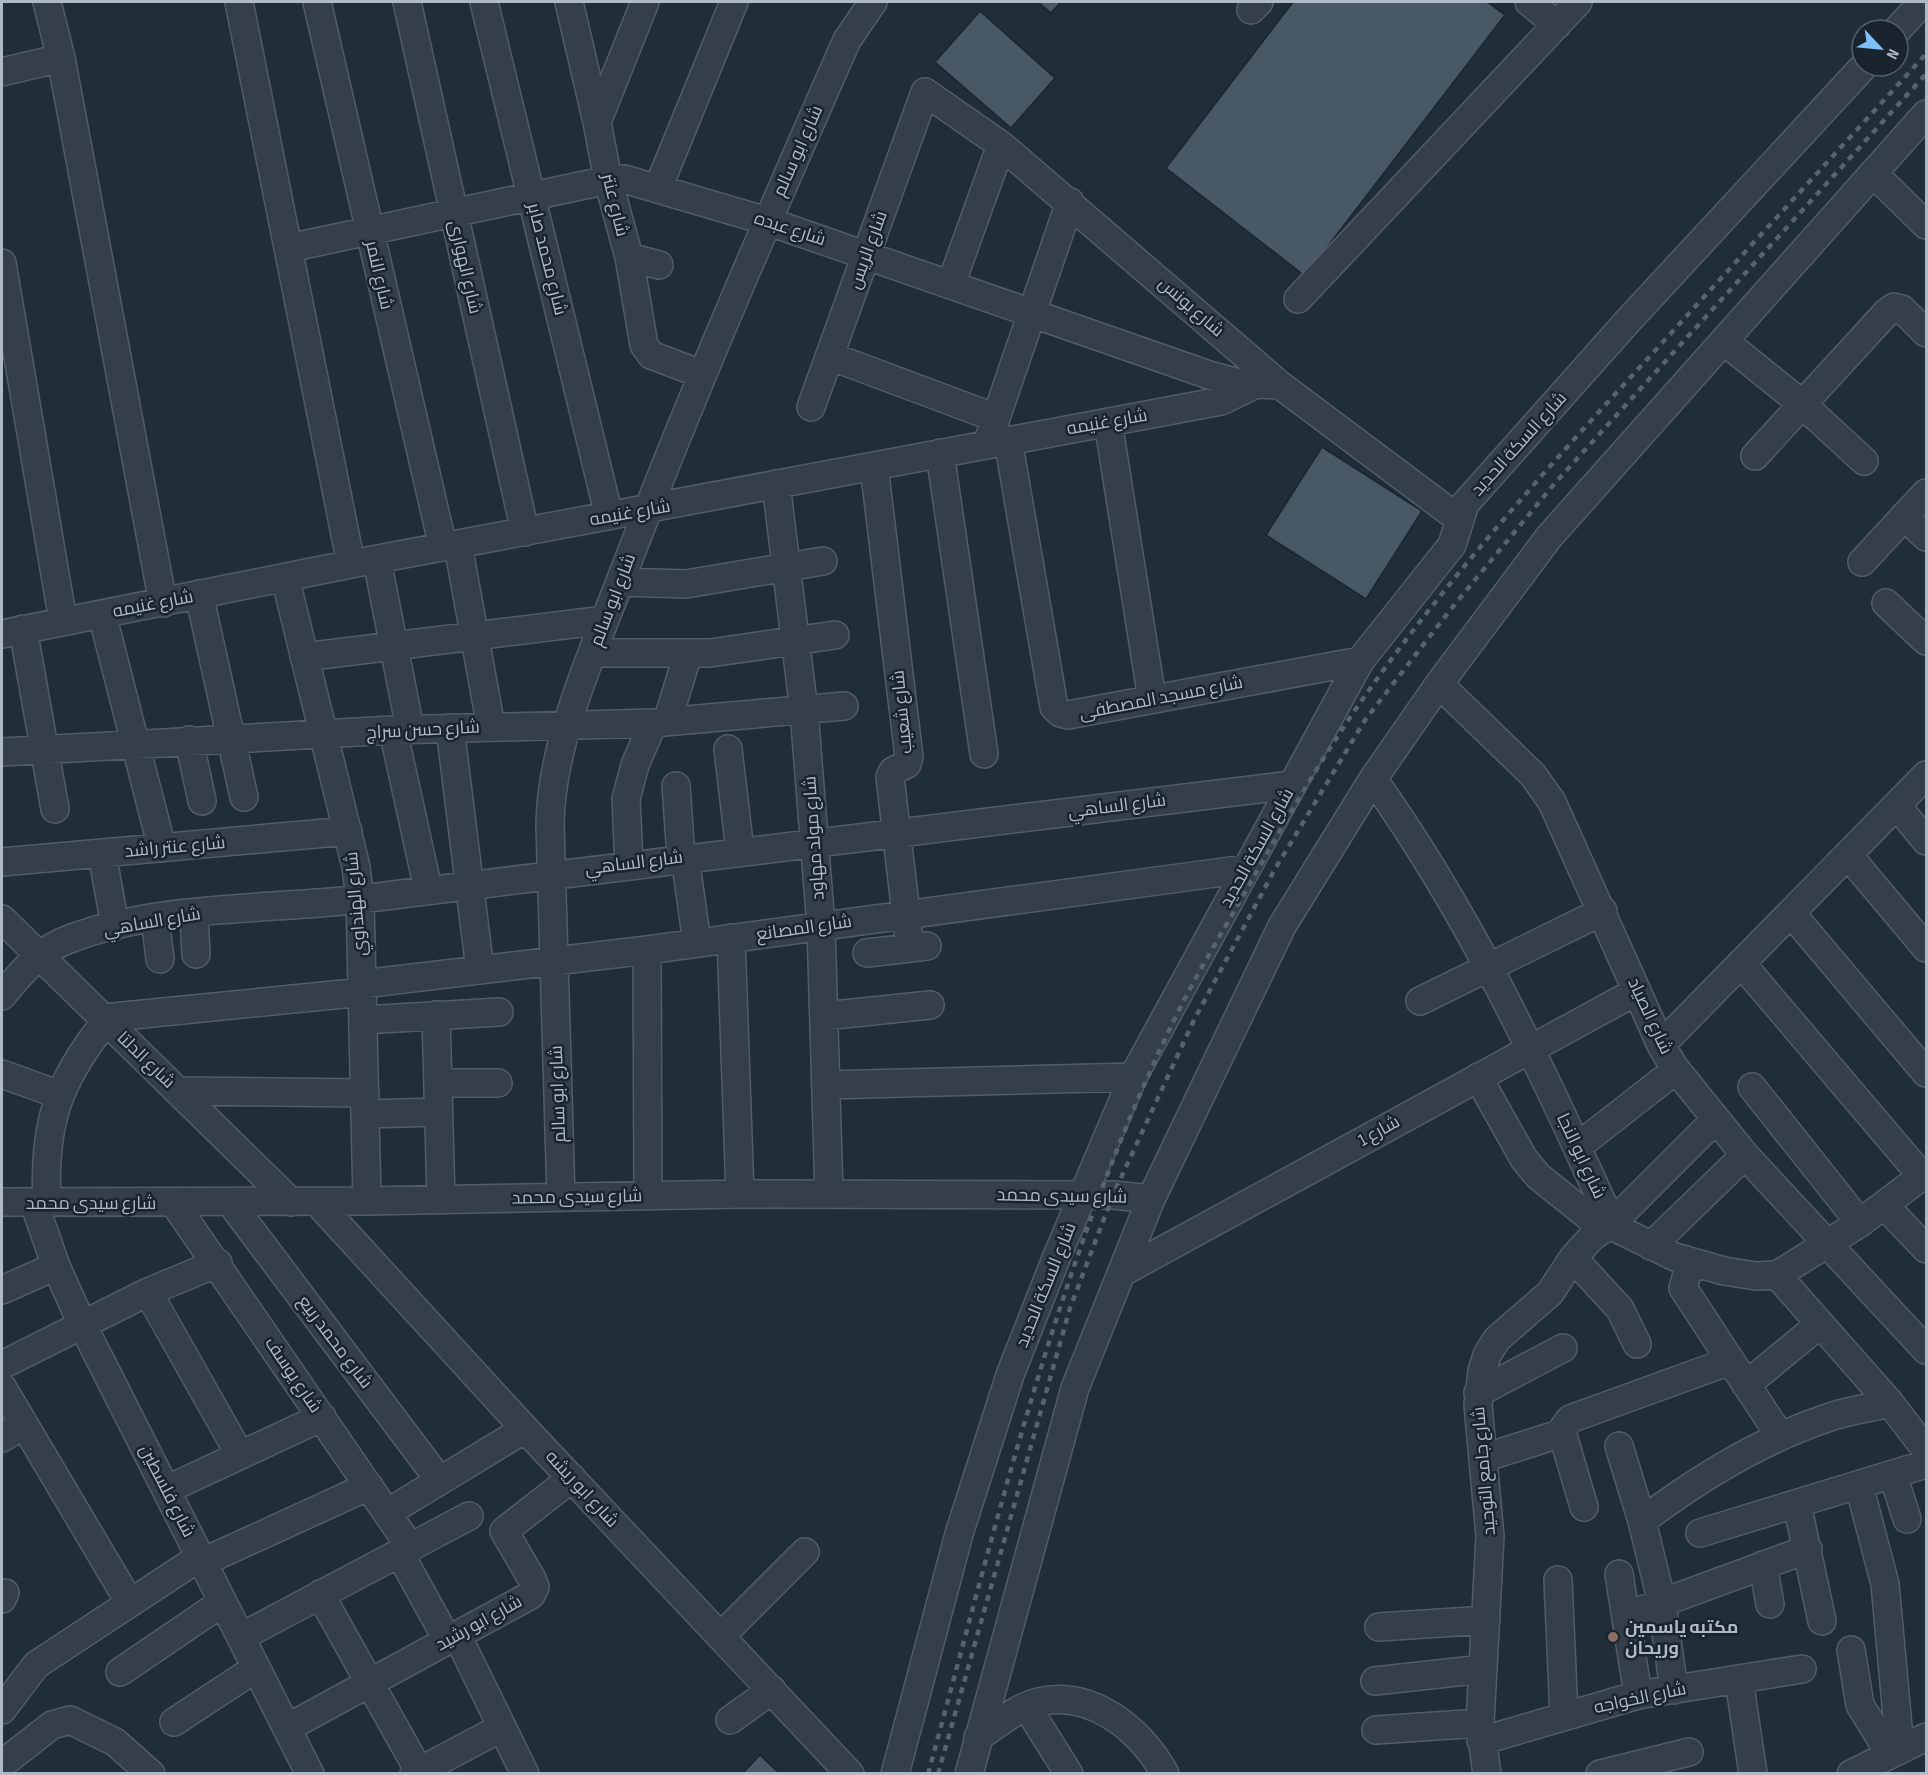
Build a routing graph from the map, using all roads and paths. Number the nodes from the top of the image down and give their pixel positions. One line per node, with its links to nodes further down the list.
1 (47, 2): 15 (street)
2 (239, 2): 31 (street)
3 (317, 2): 30 (street, شارع النمر)
4 (407, 2): 27 (street, شارع الهوارى)
5 (484, 2): 25 (street, شارع محمد صابر)
6 (569, 2): 20 (street, شارع عنتر)
7 (645, 2): 20 (street)
8 (734, 2): 24 (street)
9 (873, 2): 28 (street, شارع ابو سالم)
10 (1529, 2): 14 (street)
11 (1578, 2): 14 (street)
12 (1923, 2): 13 (street)
13 (1908, 18)
14 (1557, 25): 37 (street)
15 (61, 58): 16 (street); 68 (street)
16 (2, 72)
17 (1853, 78): 57 (street, شارع السكة الحديد)
18 (925, 92): 21 (street, شارع يونس); 32 (street, شارع الريس)
19 (1926, 114): 22 (street)
20 (597, 122): 23 (street, شارع عنتر)
21 (1001, 145): 26 (street, شارع يونس); 36 (street)
22 (1873, 173): 29 (street); 40 (street)
23 (608, 180): 24 (street, شارع عبده); 25 (street, شارع عبده); 33 (street, شارع عنتر)
24 (658, 188): 28 (street, شارع عبده)
25 (532, 197): 27 (street, شارع عبده); 55 (street, شارع محمد صابر)
26 (1070, 202): 38 (street); 43 (street, شارع يونس)
27 (453, 214): 30 (street, شارع عبده); 58 (street, شارع الهوارى)
28 (767, 221): 32 (street, شارع عبده); 42 (street, شارع ابو سالم)
29 (1926, 225)
30 (369, 232): 31 (street, شارع عبده); 60 (street, شارع النمر)
31 (289, 248): 62 (street)
32 (867, 255): 36 (street, شارع عبده); 41 (street, شارع الريس)
33 (629, 257): 35 (street); 42 (street, شارع عنتر)
34 (2, 263): 72 (street)
35 (659, 265)
36 (951, 284): 38 (street, شارع عبده)
37 (1298, 299)
38 (1032, 313): 43 (street, شارع عبده); 47 (street)
39 (1926, 333): 44 (street)
40 (1724, 341): 44 (street); 83 (street)
41 (830, 356): 45 (street, شارع الريس); 47 (street)
42 (700, 374): 54 (street, شارع ابو سالم)
43 (1268, 384): 46 (street, شارع غنيمه); 57 (street, شارع يونس)
44 (1802, 404): 49 (street); 50 (street)
45 (811, 407)
46 (1108, 422): 47 (street, شارع غنيمه); 84 (street)
47 (997, 434): 48 (street, شارع غنيمه); 84 (street, شارع مسجد المصطفى)
48 (940, 453): 51 (street, شارع غنيمه); 99 (street)
49 (1755, 456)
50 (1864, 461)
51 (874, 466): 52 (street, شارع غنيمه); 109 (street, شارع شعيب)
52 (776, 484): 54 (street, شارع غنيمه); 64 (street, شارع مولد مهاود)
53 (1926, 493): 56 (street)
54 (647, 510): 55 (street, شارع غنيمه); 66 (street, شارع ابو سالم)
55 (609, 516): 58 (street, شارع غنيمه)
56 (1904, 516): 59 (street); 63 (street)
57 (1459, 519): 82 (street, شارع السكة الحديد)
58 (525, 532): 60 (street, شارع غنيمه)
59 (1926, 537)
60 (450, 546): 62 (street, شارع غنيمه); 75 (street, شارع النمر)
61 (823, 561): 64 (street)
62 (364, 562): 65 (street, شارع غنيمه); 78 (street)
63 (1862, 562)
64 (786, 568): 66 (street); 76 (street, شارع مولد مهاود)
65 (285, 578): 67 (street, شارع غنيمه); 81 (street, شارع الهنداوي)
66 (620, 582): 71 (street, شارع ابو سالم)
67 (199, 594): 68 (street, شارع غنيمه); 93 (street)
68 (163, 603): 70 (street, شارع غنيمه)
69 (1886, 603): 77 (street)
70 (102, 614): 72 (street, شارع غنيمه); 95 (street)
71 (605, 620): 75 (street); 79 (street, شارع ابو سالم)
72 (63, 621): 73 (street, شارع غنيمه)
73 (12, 631): 96 (street)
74 (835, 635): 76 (street)
75 (475, 636): 78 (street); 89 (street, شارع النمر)
76 (796, 641): 80 (street); 86 (street, شارع مولد مهاود)
77 (1926, 641)
78 (394, 646): 81 (street); 91 (street)
79 (593, 653): 80 (street); 88 (street, شارع ابو سالم)
80 (688, 654): 87 (street)
81 (304, 657): 92 (street, شارع الهنداوي)
82 (1360, 661): 84 (street, شارع مسجد المصطفى); 102 (street, شارع السكة الحديد)
83 (1439, 684): 101 (street); 124 (street, شارع الصياد)
84 (1152, 699)
85 (844, 706): 86 (street, شارع حسن سراج)
86 (804, 711): 87 (street, شارع حسن سراج); 111 (street, شارع مولد مهاود)
87 (660, 722): 88 (street, شارع حسن سراج); 118 (street)
88 (569, 725): 89 (street, شارع حسن سراج); 120 (street, شارع ابو سالم)
89 (491, 727): 90 (street, شارع حسن سراج)
90 (450, 728): 91 (street, شارع حسن سراج); 121 (street)
91 (402, 730): 92 (street, شارع حسن سراج); 122 (street)
92 (324, 735): 93 (street, شارع حسن سراج); 108 (street, شارع الهنداوي)
93 (231, 738): 94 (street, شارع حسن سراج); 104 (street)
94 (189, 740): 95 (street, شارع حسن سراج); 105 (street)
95 (135, 743): 96 (street, شارع حسن سراج); 112 (street)
96 (44, 748): 98 (street, شارع حسن سراج); 107 (street)
97 (728, 749): 113 (street)
98 (2, 752)
99 (984, 754)
100 (1926, 776): 106 (street)
101 (1372, 779): 142 (street, شارع ابو النجا); 178 (street)
102 (1291, 785): 109 (street, شارع الساهي); 119 (street, شارع السكة الحديد)
103 (676, 786): 116 (street)
104 (244, 797)
105 (202, 801)
106 (1897, 806): 110 (street); 115 (street)
107 (55, 809)
108 (348, 831): 112 (street, شارع عنتر راشد); 123 (street, شارع الهنداوي)
109 (897, 832): 111 (street, شارع الساهي); 127 (street, شارع شعيب)
110 (1926, 841)
111 (814, 842): 113 (street, شارع الساهي); 131 (street, شارع مولد مهاود)
112 (162, 848): 114 (street, شارع عنتر راشد)
113 (740, 850): 116 (street, شارع الساهي)
114 (102, 853): 117 (street, شارع عنتر راشد); 130 (street)
115 (1848, 855): 125 (street); 134 (street)
116 (683, 857): 118 (street, شارع الساهي); 133 (street)
117 (2, 862)
118 (629, 864): 120 (street, شارع الساهي)
119 (1245, 869): 127 (street, شارع المصانع); 158 (street, شارع السكة الحديد)
120 (551, 873): 121 (street, شارع الساهي); 140 (street, شارع ابو سالم)
121 (469, 883): 122 (street, شارع الساهي); 143 (street)
122 (428, 889): 123 (street, شارع الساهي)
123 (360, 899): 126 (street, شارع الساهي); 144 (street, شارع الهنداوي)
124 (1603, 911): 142 (street); 145 (street, شارع الصياد)
125 (1791, 913): 141 (street); 156 (street)
126 (194, 914): 128 (street, شارع الساهي); 136 (street)
127 (906, 914): 131 (street, شارع المصانع); 137 (street, شارع شعيب)
128 (154, 918): 130 (street, شارع الساهي); 139 (street)
129 (2, 919): 138 (street, شارع الدلتا)
130 (115, 926): 138 (street, شارع الساهي)
131 (821, 926): 132 (street, شارع المصانع); 151 (street, شارع مولد مهاود)
132 (731, 938): 133 (street, شارع المصانع); 173 (street)
133 (697, 943): 135 (street, شارع المصانع)
134 (1926, 948)
135 (647, 950): 140 (street, شارع المصانع); 176 (street)
136 (196, 954)
137 (867, 954)
138 (38, 955): 146 (street, شارع الساهي); 152 (street, شارع الدلتا)
139 (160, 959)
140 (554, 961): 143 (street, شارع المصانع); 177 (street, شارع ابو سالم)
141 (1741, 963): 154 (street); 172 (street)
142 (1488, 967): 147 (street); 155 (street, شارع ابو النجا)
143 (480, 970): 144 (street, شارع المصانع)
144 (363, 988): 152 (street, شارع المصانع); 153 (street, شارع الهنداوي)
145 (1637, 991): 154 (street, شارع الصياد); 155 (street, شارع 1)
146 (2, 996)
147 (1420, 1001)
148 (930, 1005): 151 (street)
149 (499, 1012): 150 (street)
150 (436, 1016): 153 (street); 161 (street)
151 (824, 1016): 163 (street, شارع مولد مهاود)
152 (105, 1020): 165 (street, شارع الدلتا); 166 (street, شارع فلسطين)
153 (364, 1020): 167 (street, شارع الهنداوي)
154 (1661, 1045): 169 (street, شارع الصياد)
155 (1530, 1049): 159 (street, شارع 1); 170 (street, شارع ابو النجا)
156 (1926, 1073)
157 (2, 1074): 166 (street)
158 (1133, 1077): 163 (street); 175 (street, شارع السكة الحديد)
159 (1478, 1077): 188 (street); 196 (street, شارع 1)
160 (1663, 1080): 170 (street)
161 (438, 1083): 162 (street); 168 (street)
162 (498, 1083)
163 (826, 1085): 174 (street, شارع مولد مهاود)
164 (1752, 1087): 187 (street)
165 (178, 1091): 167 (street); 182 (street, شارع الدلتا)
166 (60, 1095): 184 (street, شارع فلسطين)
167 (366, 1103): 168 (street); 183 (street, شارع الهنداوي)
168 (438, 1112): 179 (street)
169 (1716, 1119): 171 (street, شارع الصياد); 188 (street, شارع جامع التوحيد)
170 (1577, 1147): 188 (street, شارع ابو النجا)
171 (1745, 1155): 189 (street, شارع الصياد); 190 (street)
172 (1924, 1175): 186 (street)
173 (740, 1194): 174 (street, شارع سيدى محمد); 176 (street, شارع سيدى محمد)
174 (829, 1194): 175 (street, شارع سيدى محمد)
175 (1083, 1195): 178 (street, شارع سيدى محمد); 284 (street, شارع السكة الحديد)
176 (648, 1196): 177 (street, شارع سيدى محمد)
177 (561, 1197): 179 (street, شارع سيدى محمد)
178 (1151, 1199): 196 (street)
179 (441, 1200): 183 (street, شارع سيدى محمد)
180 (2, 1202): 184 (street, شارع سيدى محمد)
181 (230, 1202): 182 (street, شارع سيدى محمد); 185 (street, شارع سيدى محمد); 224 (street, شارع محمد ربيع)
182 (304, 1202): 183 (street, شارع سيدى محمد); 213 (street, شارع ابو ريشه)
183 (367, 1202)
184 (40, 1203): 185 (street, شارع سيدى محمد); 195 (street, شارع فلسطين)
185 (174, 1203): 193 (street, شارع يوسف)
186 (1884, 1205): 187 (street); 191 (street)
187 (1860, 1223): 189 (street)
188 (1609, 1225): 190 (street, شارع ابو النجا); 192 (street, شارع جامع التوحيد)
189 (1828, 1244): 197 (street); 204 (street, شارع الصياد)
190 (1652, 1246): 194 (street, شارع ابو النجا)
191 (1926, 1249)
192 (1574, 1258): 202 (street); 209 (street, شارع جامع التوحيد)
193 (218, 1263): 199 (street); 211 (street, شارع يوسف)
194 (1690, 1263): 197 (street, شارع ابو النجا); 205 (street)
195 (56, 1266): 198 (street); 200 (street, شارع فلسطين)
196 (1121, 1273): 277 (street)
197 (1777, 1275): 201 (street)
198 (2, 1290)
199 (148, 1292): 200 (street); 219 (street)
200 (82, 1324): 206 (street); 227 (street, شارع فلسطين)
201 (1820, 1324): 207 (street); 210 (street)
202 (1637, 1344)
203 (1563, 1348): 209 (street)
204 (1926, 1350)
205 (1730, 1361): 207 (street); 214 (street)
206 (2, 1365)
207 (1746, 1385): 215 (street)
208 (2, 1388): 212 (street)
209 (1478, 1393): 220 (street, شارع جامع التوحيد)
210 (1890, 1403): 215 (street); 218 (street)
211 (322, 1417): 219 (street); 226 (street, شارع يوسف)
212 (24, 1424): 216 (street); 244 (street)
213 (525, 1429): 223 (street, شارع ابو ريشه); 224 (street)
214 (1562, 1432): 220 (street); 229 (street)
215 (1780, 1436): 233 (street)
216 (2, 1438)
217 (1619, 1446): 233 (street)
218 (1926, 1450)
219 (240, 1455): 227 (street)
220 (1484, 1458): 248 (street, شارع جامع التوحيد)
221 (1926, 1464): 222 (street)
222 (1893, 1475): 225 (street); 232 (street)
223 (572, 1478): 251 (street, شارع ابو ريشه); 253 (street, شارع ابو رشيد)
224 (440, 1481): 230 (street)
225 (1859, 1485): 228 (street); 275 (street)
226 (369, 1486): 230 (street, شارع يوسف); 238 (street)
227 (166, 1490): 238 (street, شارع فلسطين)
228 (1797, 1504): 234 (street); 235 (street)
229 (1584, 1507)
230 (387, 1513): 236 (street, شارع يوسف)
231 (469, 1516): 236 (street)
232 (1908, 1519)
233 (1642, 1521): 245 (street)
234 (1700, 1533)
235 (1808, 1549): 239 (street); 249 (street)
236 (405, 1551): 242 (street); 253 (street, شارع يوسف)
237 (805, 1552): 251 (street)
238 (201, 1560): 243 (street, شارع فلسطين); 244 (street)
239 (1763, 1565): 245 (street); 246 (street)
240 (1619, 1574): 247 (street)
241 (1558, 1581): 267 (street)
242 (320, 1594): 252 (street); 261 (street)
243 (223, 1602): 252 (street, شارع فلسطين); 258 (street)
244 (130, 1603): 266 (street)
245 (1662, 1603): 247 (street); 263 (street)
246 (1770, 1604)
247 (1626, 1616): 264 (street)
248 (1486, 1620): 250 (street); 256 (street, شارع جامع التوحيد)
249 (1822, 1621)
250 (1379, 1628)
251 (721, 1636): 262 (street, شارع ابو ريشه)
252 (241, 1637): 255 (street, شارع فلسطين)
253 (452, 1638): 261 (street, شارع ابو رشيد); 271 (street, شارع يوسف)
254 (1851, 1650): 275 (street)
255 (256, 1668): 269 (street); 270 (street, شارع فلسطين)
256 (1483, 1669): 260 (street); 273 (street, شارع جامع التوحيد)
257 (1802, 1669): 259 (street, شارع الخواجه)
258 (120, 1672)
259 (1739, 1680): 263 (street, شارع الخواجه); 289 (street)
260 (1375, 1681)
261 (370, 1683): 270 (street, شارع ابو رشيد); 279 (street)
262 (772, 1690): 268 (street); 283 (street, شارع ابو ريشه)
263 (1674, 1690): 264 (street, شارع الخواجه)
264 (1638, 1695): 267 (street, شارع الخواجه)
265 (1027, 1707): 277 (street); 285 (street); 286 (street)
266 (2, 1710)
267 (1564, 1716): 273 (street, شارع الخواجه)
268 (730, 1720)
269 (174, 1722)
270 (287, 1728): 281 (street, شارع فلسطين)
271 (501, 1728): 279 (street); 282 (street, شارع يوسف)
272 (1376, 1730): 273 (street, شارع الخواجه)
273 (1481, 1732): 287 (street, شارع جامع التوحيد)
274 (1926, 1737): 275 (street)
275 (1895, 1751): 290 (street)
276 (1689, 1752): 288 (street)
277 (976, 1760)
278 (2, 1764): 280 (street)
279 (417, 1772)
280 (151, 1773)
281 (310, 1773)
282 (525, 1773)
283 (850, 1773)
284 (895, 1773)
285 (1069, 1773)
286 (1166, 1773)
287 (1487, 1773)
288 (1600, 1773)
289 (1753, 1773)
290 (1853, 1773)

